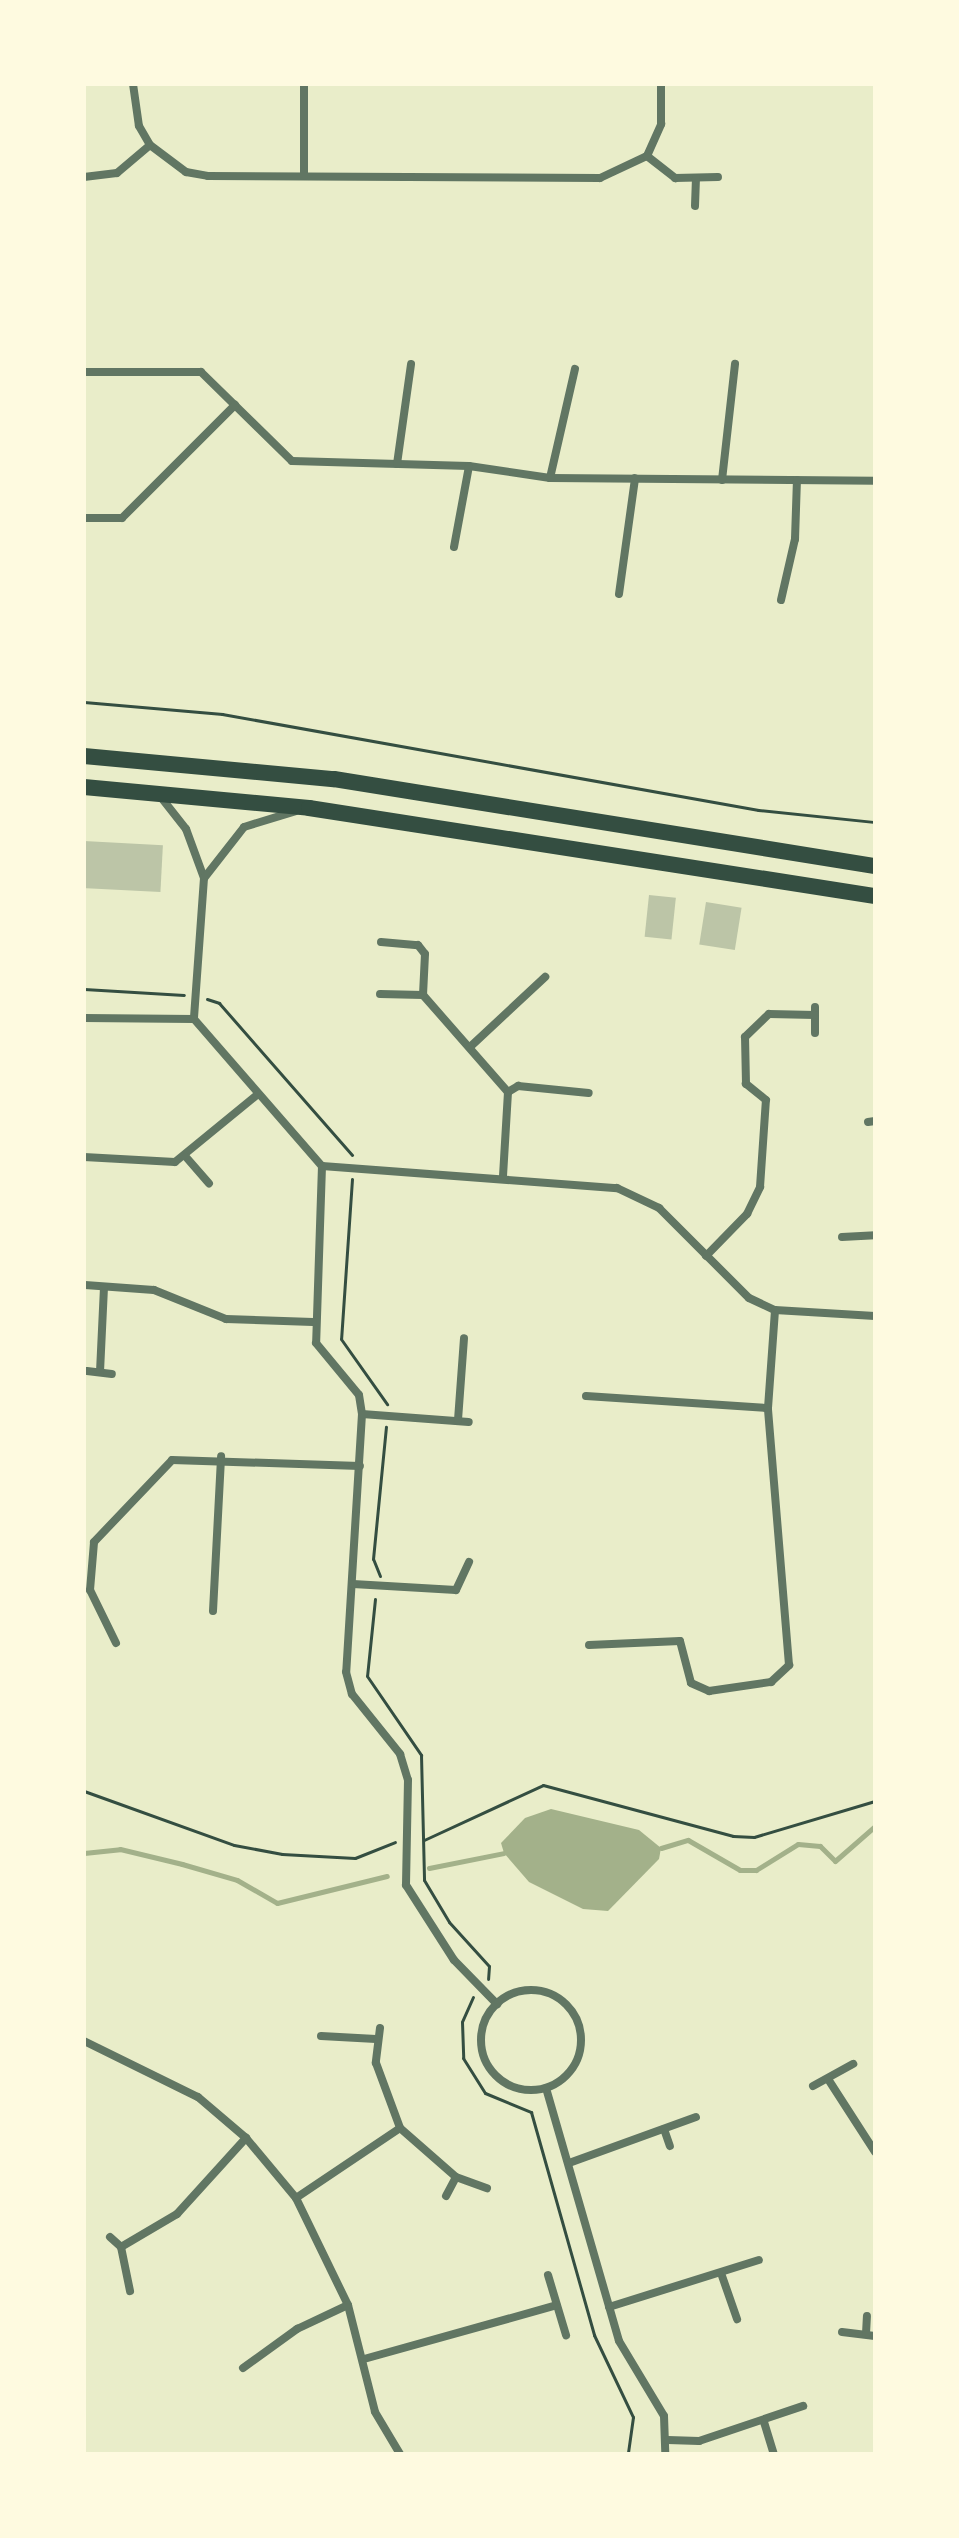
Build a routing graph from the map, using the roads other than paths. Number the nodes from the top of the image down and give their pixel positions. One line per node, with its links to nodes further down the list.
1 (133, 84): 4 (street)
2 (304, 84): 6 (street)
3 (661, 84): 5 (street)
4 (150, 145): 6 (street); 7 (street)
5 (647, 156): 6 (street); 9 (street)
6 (304, 176)
7 (84, 177)
8 (718, 177): 9 (street)
9 (696, 178): 10 (street)
10 (695, 206)
11 (411, 364): 16 (street)
12 (735, 364): 20 (street)
13 (575, 369): 18 (street)
14 (84, 372): 15 (street)
15 (235, 405): 16 (street); 23 (street)
16 (397, 464): 17 (street)
17 (469, 466): 18 (street); 24 (street)
18 (550, 478): 19 (street)
19 (635, 478): 20 (street); 25 (street)
20 (722, 480): 21 (street)
21 (797, 480): 22 (street); 26 (street)
22 (875, 481)
23 (84, 518)
24 (454, 547)
25 (619, 594)
26 (781, 600)
27 (84, 756): 31 (highway)
28 (84, 787): 29 (highway)
29 (157, 792): 30 (highway); 32 (street)
30 (309, 808): 32 (street); 33 (highway)
31 (875, 866)
32 (204, 878): 39 (street)
33 (875, 896)
34 (381, 942): 37 (street)
35 (545, 977): 41 (street)
36 (380, 994): 37 (street)
37 (423, 995): 41 (street)
38 (84, 1018): 39 (street)
39 (194, 1019): 44 (street)
40 (815, 1033): 52 (street)
41 (470, 1047): 42 (street)
42 (508, 1092): 43 (street); 48 (street)
43 (589, 1093)
44 (258, 1094): 46 (street); 47 (street)
45 (84, 1157): 46 (street)
46 (186, 1157): 49 (street)
47 (322, 1166): 48 (street); 57 (street)
48 (503, 1176): 52 (street)
49 (209, 1183)
50 (875, 1235): 51 (street)
51 (842, 1237)
52 (706, 1256): 55 (street)
53 (85, 1285): 54 (street)
54 (104, 1287): 57 (street); 60 (street)
55 (775, 1310): 56 (street); 63 (street)
56 (875, 1316)
57 (313, 1322): 64 (street)
58 (464, 1338): 65 (street)
59 (87, 1371): 60 (street)
60 (100, 1372): 61 (street)
61 (112, 1374)
62 (586, 1396): 63 (street)
63 (768, 1408): 73 (street)
64 (362, 1414): 65 (street); 68 (street)
65 (458, 1420): 66 (street)
66 (469, 1422)
67 (221, 1456): 68 (street); 71 (street); 72 (street)
68 (360, 1466): 70 (street)
69 (469, 1562): 70 (street)
70 (353, 1584): 74 (street)
71 (213, 1611)
72 (116, 1643)
73 (589, 1645)
74 (497, 2004): 82 (street); 82 (street)
75 (380, 2028): 77 (street)
76 (321, 2036): 77 (street)
77 (376, 2039): 84 (street)
78 (84, 2041): 86 (street)
79 (853, 2064): 80 (street)
80 (828, 2079): 81 (street); 88 (street)
81 (813, 2086)
82 (546, 2088): 89 (street)
83 (696, 2117): 85 (street)
84 (400, 2128): 90 (street); 93 (street)
85 (664, 2129): 87 (street); 89 (street)
86 (246, 2138): 93 (street); 95 (street)
87 (670, 2146)
88 (875, 2152)
89 (569, 2163): 102 (street)
90 (456, 2177): 91 (street); 92 (street)
91 (487, 2188)
92 (446, 2196)
93 (296, 2198): 100 (street)
94 (110, 2237): 95 (street)
95 (121, 2247): 99 (street)
96 (759, 2260): 97 (street)
97 (721, 2273): 102 (street); 104 (street)
98 (548, 2275): 101 (street)
99 (130, 2291)
100 (348, 2305): 108 (street); 109 (street)
101 (557, 2305): 106 (street); 108 (street)
102 (609, 2307): 112 (street)
103 (867, 2316): 107 (street)
104 (737, 2319)
105 (842, 2332): 107 (street)
106 (566, 2335)
107 (871, 2335)
108 (364, 2359): 113 (street)
109 (243, 2368)
110 (803, 2406): 111 (street)
111 (764, 2422): 112 (street); 115 (street)
112 (668, 2440): 114 (street)
113 (394, 2452)
114 (665, 2454)
115 (774, 2454)

